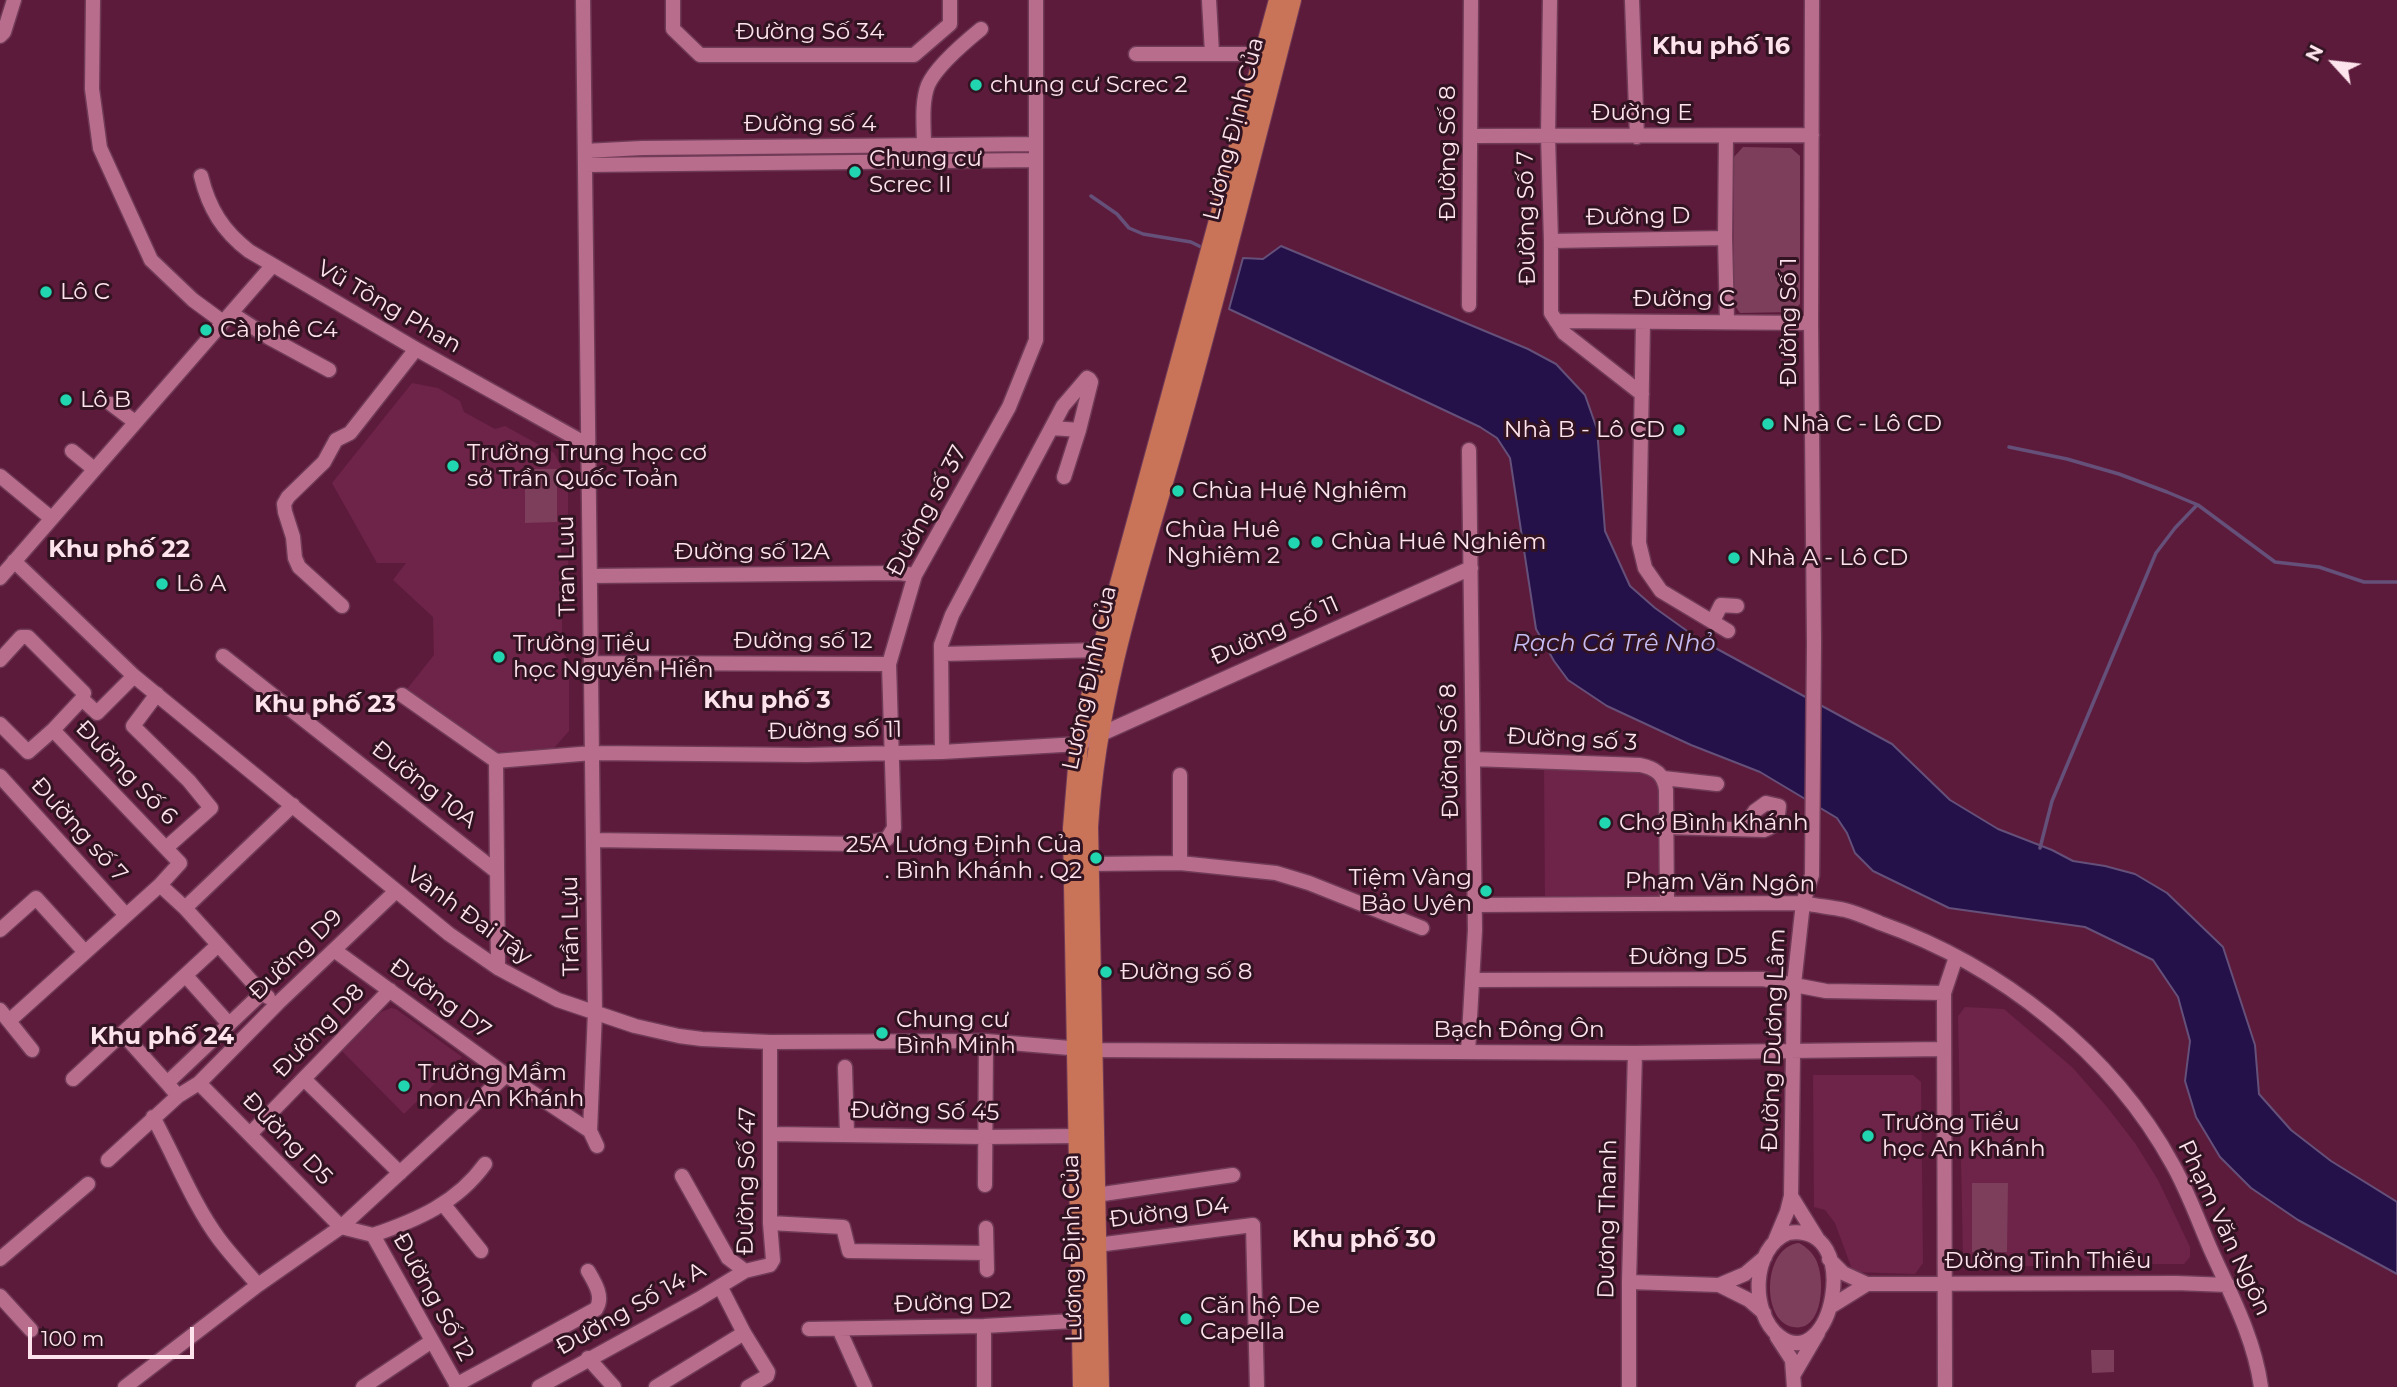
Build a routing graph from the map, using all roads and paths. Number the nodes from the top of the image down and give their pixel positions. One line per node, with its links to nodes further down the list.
1 (14, 0): 15 (street)
2 (93, 0): 34 (street)
3 (583, 0): 26 (street, Tran Luu)
4 (673, 0): 5 (street, Đường Số 34)
5 (950, 0)
6 (1036, 0): 24 (street, Đường số 37)
7 (1209, 0): 16 (street)
8 (1278, 0): 18 (main road, Lương Định Của)
9 (1293, 0): 29 (main road, Lương Định Của)
10 (1471, 0): 20 (street, Đường Số 8)
11 (1550, 0): 21 (street, Đường Số 7)
12 (1632, 0): 23 (street)
13 (1812, 0): 19 (street, Đường Số 1)
14 (981, 29): 25 (street)
15 (0, 36)
16 (1212, 53): 17 (street); 18 (street)
17 (1136, 54)
18 (1264, 54): 29 (main road, Lương Định Của)
19 (1812, 135): 22 (street, Đường E); 38 (street, Đường Số 1)
20 (1471, 136): 21 (street, Đường E); 33 (street, Đường Số 8)
21 (1548, 136): 23 (street, Đường E); 31 (street, Đường Số 7)
22 (1727, 136): 23 (street, Đường E); 30 (street)
23 (1637, 137)
24 (1036, 144): 25 (street, Đường số 4); 27 (street, Đường số 37)
25 (924, 145): 26 (street, Đường số 4)
26 (585, 158): 27 (street, Đường số 4); 47 (street, Tran Luu)
27 (1036, 160): 56 (street, Đường số 37)
28 (201, 176): 32 (street, Vũ Tông Phan)
29 (1235, 192): 40 (main road, Lương Định Của)
30 (1725, 238): 31 (street, Đường D); 36 (street)
31 (1551, 240): 35 (street, Đường Số 7)
32 (272, 266): 34 (street); 39 (street, Vũ Tông Phan)
33 (1469, 305)
34 (227, 318): 41 (street); 44 (street)
35 (1556, 321): 37 (street, Đường C); 42 (street)
36 (1727, 321): 37 (street, Đường C); 38 (street, Đường C)
37 (1643, 322): 42 (street)
38 (1811, 323): 90 (street, Đường Số 1)
39 (416, 349): 47 (street, Vũ Tông Phan); 59 (street)
40 (1189, 363): 63 (main road, Lương Định Của); 75 (main road, Lương Định Của)
41 (329, 370)
42 (1642, 394): 61 (street)
43 (111, 404): 44 (street)
44 (135, 422): 50 (street)
45 (1052, 428): 46 (street); 46 (street); 64 (street)
46 (1079, 430): 52 (street)
47 (588, 444): 57 (street, Tran Luu)
48 (1469, 450): 55 (street, Đường Số 8)
49 (72, 451): 50 (street)
50 (94, 468): 53 (street)
51 (0, 476): 53 (street)
52 (1064, 477)
53 (51, 518): 54 (street)
54 (14, 561): 58 (street); 69 (street, Vành Đai Tây)
55 (1471, 568): 75 (street, Đường Số 11); 80 (street, Đường Số 8)
56 (915, 575): 57 (street, Đường số 12A); 68 (street, Đường số 37)
57 (590, 576): 67 (street, Tran Luu)
58 (0, 578)
59 (342, 606)
60 (1737, 606): 61 (street)
61 (1713, 621): 62 (street)
62 (1728, 631)
63 (1101, 650): 64 (street); 76 (main road, Lương Định Của)
64 (941, 654): 78 (street)
65 (223, 656): 94 (street, Đường 10A)
66 (0, 660): 72 (street, Đường Số 6)
67 (591, 663): 68 (street, Đường số 12); 77 (street, Tran Luu)
68 (889, 664): 79 (street, Đường số 37)
69 (134, 676): 70 (street, Vành Đai Tây); 72 (street, Đường Số 6)
70 (157, 694): 86 (street, Vành Đai Tây); 91 (street, Đường Số 6)
71 (402, 695): 81 (street)
72 (82, 699): 74 (street, Đường Số 6)
73 (0, 724): 74 (street, Đường Số 6)
74 (53, 730): 91 (street, Đường Số 6)
75 (1098, 736): 76 (street, Đường Số 11); 92 (main road, Lương Định Của)
76 (1079, 744): 78 (street, Đường số 11); 122 (main road, Lương Định Của)
77 (592, 752): 79 (street, Đường số 11); 81 (street); 89 (street, Tran Luu)
78 (942, 752): 79 (street, Đường số 11)
79 (892, 754): 89 (street, Đường số 37)
80 (1473, 759): 84 (street, Đường số 3); 98 (street, Đường Số 8)
81 (496, 761): 94 (street)
82 (1180, 775): 93 (street)
83 (0, 776): 101 (street, Đường số 7)
84 (1663, 778): 85 (street); 87 (street, Đường số 3)
85 (1717, 784)
86 (293, 805): 96 (street, Vành Đai Tây); 100 (street)
87 (1666, 827): 88 (street); 99 (street, Đường số 3)
88 (1743, 830)
89 (593, 840): 116 (street, Trần Lựu)
90 (1812, 845): 97 (street, Đường Dương Lâm)
91 (166, 848): 95 (street)
92 (1090, 863): 93 (street); 125 (main road, Lương Định Của)
93 (1180, 863): 102 (street)
94 (497, 872): 108 (street)
95 (160, 884): 100 (street); 101 (street)
96 (396, 892): 105 (street, Đường D9); 108 (street, Vành Đai Tây)
97 (1803, 903): 99 (street, Phạm Văn Ngôn); 107 (street, Phạm Văn Ngôn); 111 (street, Đường Dương Lâm)
98 (1475, 905): 99 (street, Phạm Văn Ngôn); 110 (street, Đường Số 8)
99 (1667, 905)
100 (185, 908): 104 (street)
101 (125, 914): 106 (street)
102 (1422, 928)
103 (0, 930): 106 (street)
104 (218, 945): 109 (street); 113 (street)
105 (334, 950): 112 (street, Đường D7); 115 (street, Đường D9)
106 (85, 951): 117 (street)
107 (1956, 957): 114 (street); 174 (street, Phạm Văn Ngôn)
108 (498, 968): 116 (street, Vành Đai Tây)
109 (186, 976): 118 (street); 119 (street)
110 (1472, 981): 111 (street, Đường D5); 127 (street, Đường Số 8)
111 (1794, 984): 114 (street, Đường D5); 126 (street, Đường Dương Lâm)
112 (390, 990): 130 (street, Đường D7); 132 (street, Đường D8)
113 (262, 993): 115 (street); 118 (street)
114 (1944, 993): 123 (street)
115 (278, 1003): 134 (street, Đường D9)
116 (595, 1012): 121 (street, Vành Đai Tây); 137 (street, Trần Lựu)
117 (5, 1016): 124 (street)
118 (229, 1024): 133 (street)
119 (124, 1035): 131 (street); 133 (street)
120 (986, 1041): 121 (street, Vành Đai Tây); 122 (street, Vành Đai Tây); 142 (street)
121 (770, 1042): 139 (street, Đường Số 47)
122 (1076, 1047): 125 (street, Vành Đai Tây); 141 (main road, Lương Định Của)
123 (1944, 1049): 126 (street, Bạch Đông Ôn); 173 (street)
124 (32, 1050)
125 (1094, 1050): 127 (street, Bạch Đông Ôn); 151 (main road, Lương Định Của)
126 (1793, 1051): 128 (street, Bạch Đông Ôn); 152 (street, Đường Dương Lâm)
127 (1468, 1052): 128 (street, Bạch Đông Ôn)
128 (1635, 1053): 169 (street, Dương Thanh)
129 (845, 1067): 140 (street)
130 (506, 1075): 137 (street, Đường D7); 146 (street)
131 (73, 1079)
132 (304, 1079): 138 (street, Đường D8); 146 (street)
133 (167, 1083): 135 (street)
134 (199, 1083): 135 (street, Đường D9); 138 (street, Đường D5)
135 (178, 1096): 136 (street, Đường D9)
136 (153, 1117): 144 (street, Đường D9); 171 (street)
137 (590, 1131): 143 (street)
138 (250, 1134): 155 (street, Đường D5)
139 (771, 1134): 140 (street, Đường Số 45); 154 (street, Đường Số 47)
140 (847, 1134): 142 (street, Đường Số 45)
141 (1078, 1136): 142 (street, Đường Số 45); 179 (main road, Lương Định Của)
142 (985, 1137): 150 (street)
143 (597, 1146)
144 (108, 1160)
145 (485, 1164): 153 (street)
146 (400, 1173): 155 (street)
147 (1233, 1175): 151 (street)
148 (682, 1176): 168 (street, Đường Số 47)
149 (88, 1184): 164 (street)
150 (985, 1185)
151 (1096, 1195): 159 (main road, Lương Định Của)
152 (1791, 1196): 158 (street, Đường Dương Lâm); 160 (street)
153 (444, 1205): 157 (street); 161 (street)
154 (769, 1223): 162 (street); 168 (street, Đường Số 47)
155 (341, 1227): 157 (street, Đường Số 12); 171 (street)
156 (986, 1228): 162 (street)
157 (373, 1235): 187 (street, Đường Số 12)
158 (1773, 1243): 160 (street); 163 (street)
159 (1097, 1245): 179 (main road, Lương Định Của); 201 (street, Đường D4)
160 (1822, 1245): 165 (street)
161 (481, 1251)
162 (986, 1253): 166 (street)
163 (1766, 1257): 172 (street); 178 (street)
164 (0, 1259)
165 (1829, 1259): 170 (street, Đường Tinh Thiều); 177 (street)
166 (987, 1270)
167 (589, 1271): 190 (street)
168 (745, 1271): 175 (street, Đường Số 14 A)
169 (1629, 1282): 172 (street); 202 (street, Dương Thanh)
170 (1867, 1284): 173 (street, Đường Tinh Thiều); 177 (street)
171 (258, 1285): 191 (street)
172 (1719, 1285): 178 (street)
173 (1945, 1285): 174 (street, Đường Tinh Thiều); 203 (street)
174 (2228, 1285): 204 (street, Phạm Văn Ngôn)
175 (720, 1286): 186 (street); 188 (street, Đường Số 14 A)
176 (0, 1296): 184 (street)
177 (1830, 1307): 181 (street)
178 (1764, 1313): 185 (street)
179 (1090, 1320): 180 (street, Đường D2); 199 (main road); 200 (main road, Lương Định Của)
180 (984, 1326): 183 (street, Đường D2); 198 (street)
181 (1821, 1328): 185 (street); 189 (street)
182 (809, 1329): 183 (street, Đường D2)
183 (839, 1329): 197 (street)
184 (31, 1330)
185 (1773, 1330): 189 (street)
186 (744, 1333): 195 (street); 196 (street)
187 (432, 1341): 190 (street, Đường Số 12); 192 (street)
188 (588, 1358): 193 (street, Đường Số 14 A); 194 (street)
189 (1794, 1381)
190 (457, 1386)
191 (125, 1387)
192 (363, 1387)
193 (538, 1387)
194 (614, 1387)
195 (656, 1387)
196 (748, 1387)
197 (865, 1387)
198 (984, 1387)
199 (1082, 1387)
200 (1100, 1387)
201 (1257, 1387)
202 (1629, 1387)
203 (1945, 1387)
204 (2261, 1387)

